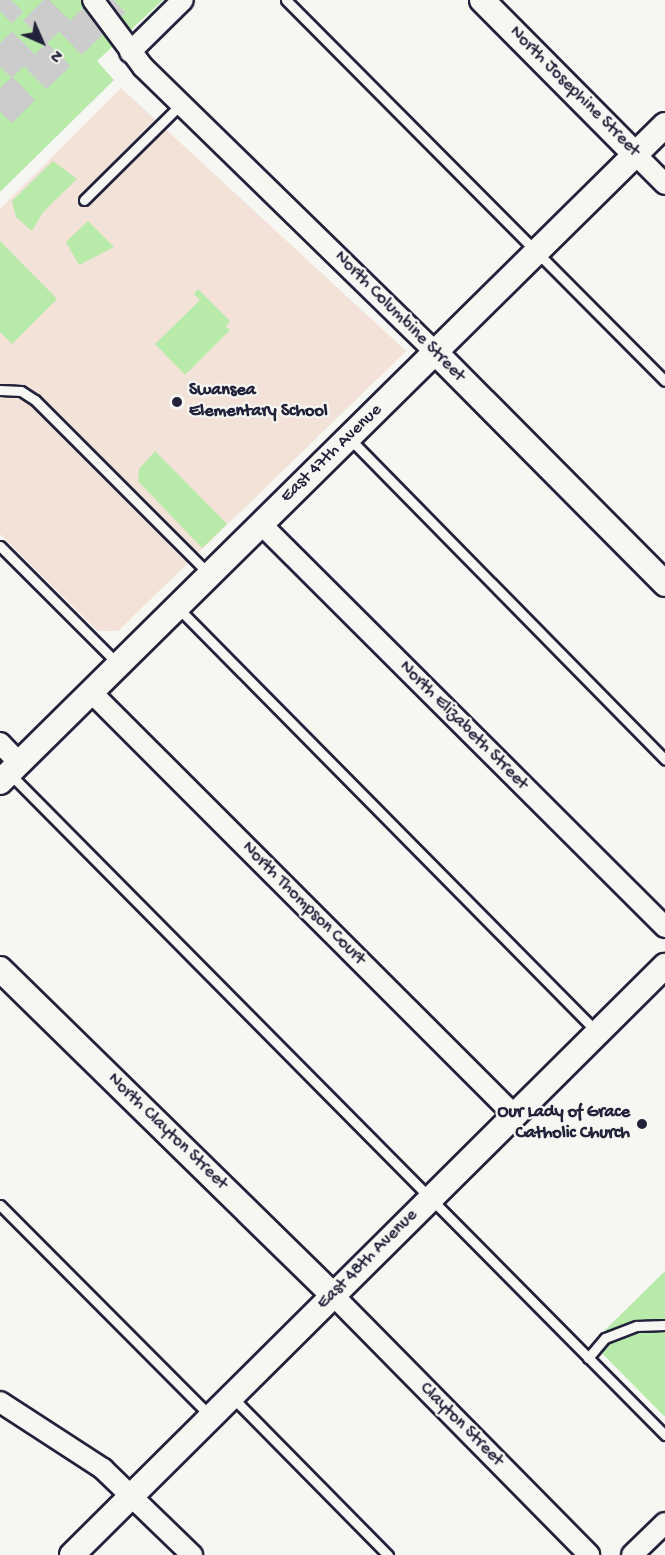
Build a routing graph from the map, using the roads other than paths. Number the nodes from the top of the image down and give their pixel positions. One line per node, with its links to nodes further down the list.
1 (93, 0): 5 (street, North Columbine Street)
2 (183, 0): 5 (street)
3 (286, 0): 11 (lane)
4 (482, 0): 8 (street, North Josephine Street)
5 (125, 46): 6 (street, North Columbine Street)
6 (181, 104): 10 (lane); 12 (street, North Columbine Street)
7 (665, 125): 8 (street, East 47th Avenue)
8 (636, 155): 9 (street, North Josephine Street); 11 (street, East 47th Avenue)
9 (665, 184)
10 (84, 200)
11 (537, 251): 12 (street, East 47th Avenue); 13 (lane)
12 (435, 352): 15 (street, East 47th Avenue); 19 (street, North Columbine Street)
13 (665, 381)
14 (0, 390): 18 (lane)
15 (348, 438): 16 (street, East 47th Avenue); 24 (lane)
16 (261, 524): 18 (street, East 47th Avenue); 26 (street, North Elizabeth Street)
17 (0, 546): 21 (lane)
18 (210, 575): 20 (street, East 47th Avenue)
19 (665, 584)
20 (177, 607): 21 (street, East 47th Avenue); 29 (lane)
21 (119, 664): 22 (street, East 47th Avenue)
22 (91, 692): 25 (street, East 47th Avenue); 30 (street, North Thompson Court)
23 (0, 743): 25 (street)
24 (665, 760)
25 (10, 772): 31 (lane)
26 (665, 927)
27 (665, 966): 29 (street, East 48th Avenue)
28 (0, 969): 33 (street, North Clayton Street)
29 (597, 1032): 30 (street, East 48th Avenue)
30 (514, 1115): 31 (street, East 48th Avenue)
31 (430, 1199): 33 (street, East 48th Avenue); 35 (lane)
32 (0, 1205): 38 (lane)
33 (333, 1295): 36 (street, East 48th Avenue); 45 (street, Clayton Street)
34 (665, 1325): 35 (lane)
35 (588, 1358): 39 (lane)
36 (231, 1397): 38 (street, East 48th Avenue); 44 (lane)
37 (0, 1402): 40 (street)
38 (211, 1417): 40 (street, East 48th Avenue)
39 (665, 1435)
40 (133, 1494): 42 (street, East 48th Avenue); 43 (street)
41 (665, 1523): 46 (street)
42 (72, 1555)
43 (192, 1555)
44 (388, 1555)
45 (589, 1555)
46 (632, 1555)

